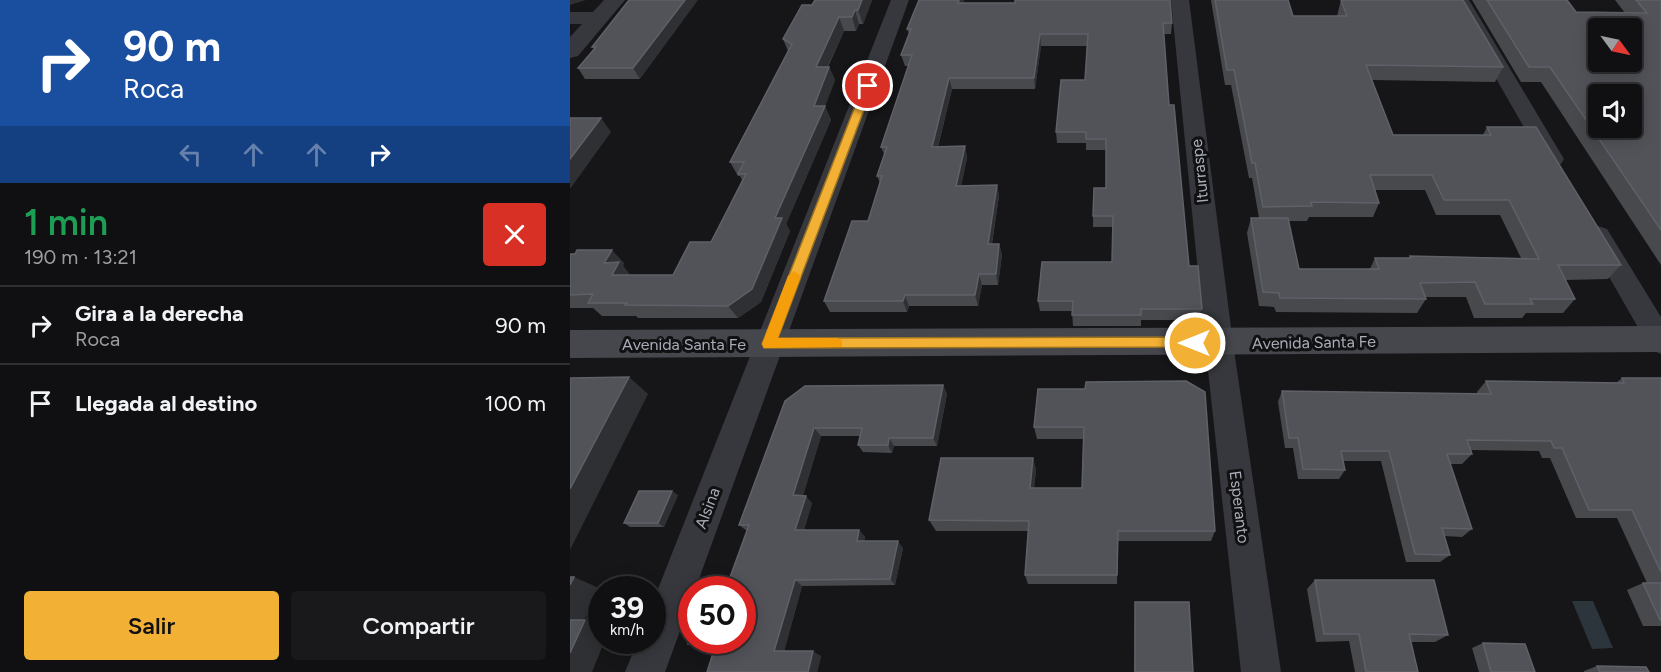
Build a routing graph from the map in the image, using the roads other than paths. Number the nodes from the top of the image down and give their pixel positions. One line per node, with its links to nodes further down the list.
1 (615, 0): 6 (street)
2 (900, 0): 13 (street, Alsina)
3 (1180, 0): 11 (street, Iturraspe)
4 (1460, 0): 8 (street)
5 (570, 18): 6 (street)
6 (599, 18): 7 (street)
7 (570, 51)
8 (1563, 174)
9 (1587, 216): 10 (street)
10 (1660, 340): 11 (main road, Avenida Santa Fe)
11 (1219, 343): 13 (main road, Avenida Santa Fe); 15 (street, Esperanto)
12 (570, 344): 13 (main road, Avenida Santa Fe)
13 (769, 344): 14 (street, Alsina)
14 (645, 672)
15 (1261, 672)

